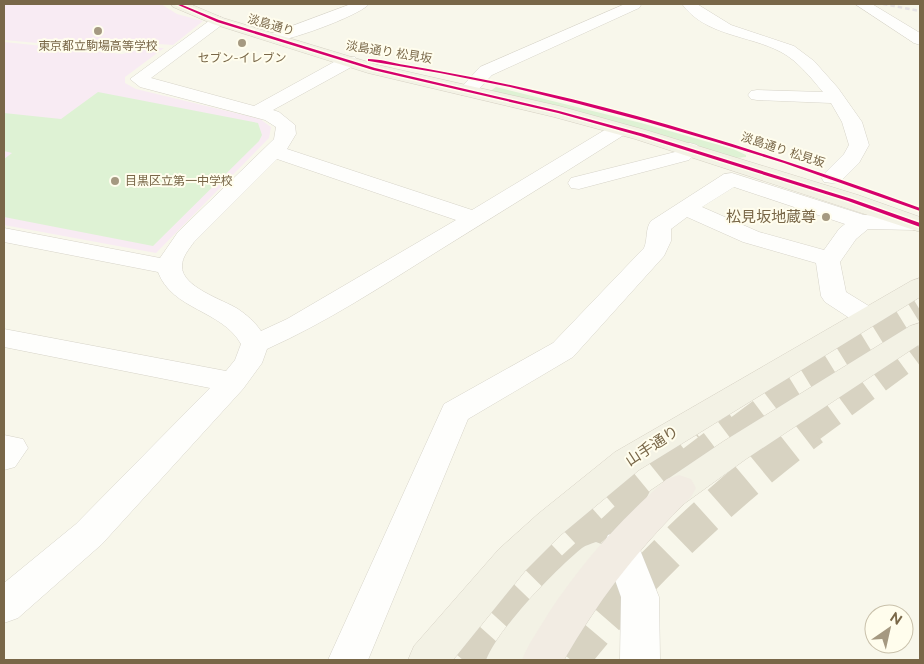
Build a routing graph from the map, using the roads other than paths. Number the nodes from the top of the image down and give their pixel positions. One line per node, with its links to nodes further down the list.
1 (178, 4): 6 (main road, 淡島通り)
2 (362, 4): 7 (street)
3 (689, 4): 13 (street)
4 (862, 4): 8 (street)
5 (634, 5): 11 (street)
6 (217, 14): 7 (main road, 淡島通り); 14 (street)
7 (274, 38): 9 (main road, 淡島通り)
8 (920, 40)
9 (330, 54): 10 (main road, 淡島通り 松見坂); 11 (main road, 淡島通り 松見坂)
10 (350, 61): 11 (main road, 淡島通り 松見坂); 14 (street)
11 (473, 85): 15 (main road, 淡島通り 松見坂); 18 (main road, 淡島通り 松見坂)
12 (757, 95): 13 (street)
13 (836, 98): 18 (street)
14 (258, 111): 17 (street)
15 (620, 129): 16 (main road, 淡島通り 松見坂); 21 (street)
16 (690, 150): 19 (street); 22 (main road, 淡島通り 松見坂)
17 (274, 151): 21 (street); 26 (street)
18 (832, 177): 22 (main road, 淡島通り 松見坂)
19 (579, 183)
20 (685, 208): 23 (street); 25 (street); 38 (street)
21 (476, 219): 31 (street)
22 (919, 220): 23 (street)
23 (862, 222): 25 (street)
24 (4, 234): 26 (street)
25 (830, 259): 28 (street)
26 (169, 267): 31 (street)
27 (920, 286): 28 (main road, 山手通り)
28 (867, 317): 39 (main road, 山手通り)
29 (920, 332): 35 (main road)
30 (4, 338): 32 (street)
31 (255, 344): 32 (street)
32 (233, 382): 37 (street)
33 (4, 447): 34 (street)
34 (4, 458)
35 (680, 488): 36 (highway); 40 (main road)
36 (621, 546): 41 (highway); 42 (street)
37 (4, 606)
38 (348, 660)
39 (428, 660)
40 (506, 660)
41 (542, 660)
42 (640, 660)

